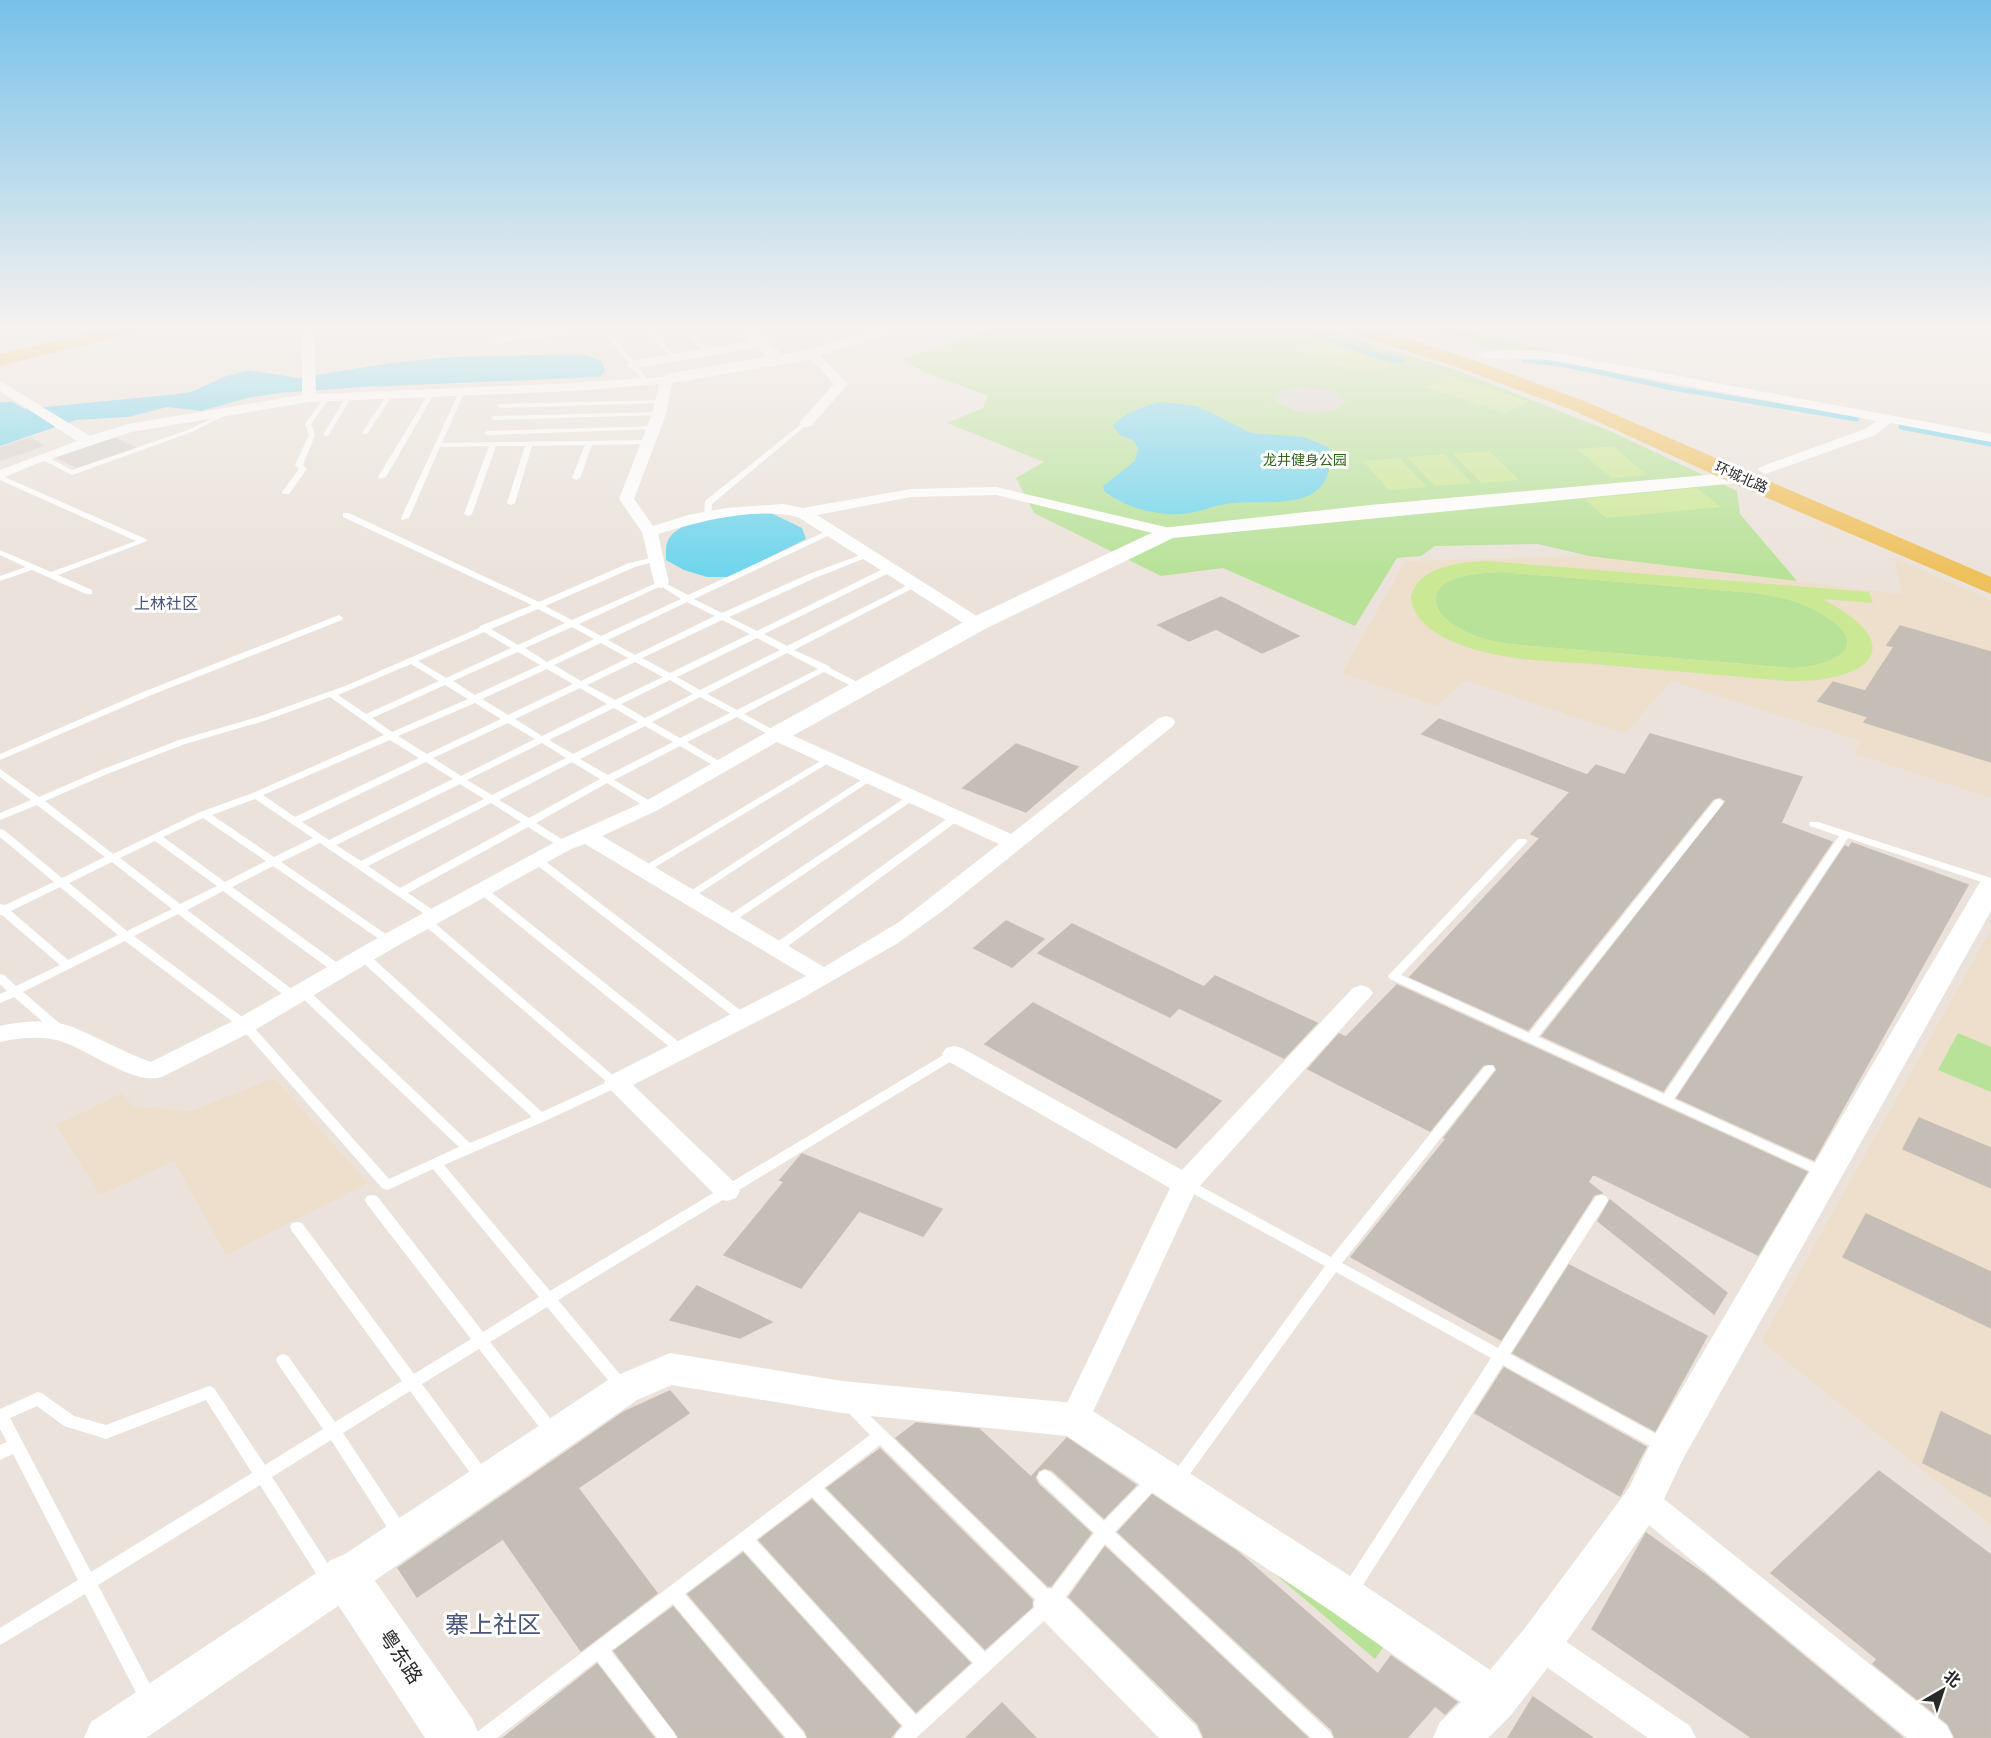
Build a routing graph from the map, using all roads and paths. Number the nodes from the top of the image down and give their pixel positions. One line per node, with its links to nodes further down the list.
1 (38, 409): 24 (street)
2 (242, 409): 15 (street)
3 (318, 409): 36 (lane)
4 (341, 409): 22 (lane)
5 (380, 409): 20 (lane)
6 (422, 409): 33 (lane)
7 (454, 409): 29 (lane)
8 (498, 409): 16 (lane)
9 (530, 409): 18 (lane)
10 (659, 409): 18 (street)
11 (818, 409): 19 (street)
12 (1586, 409): 35 (main road, 环城北路)
13 (1621, 409): 31 (main road, 环城北路)
14 (1835, 409): 17 (street)
15 (228, 412): 24 (street); 30 (lane)
16 (494, 418): 18 (lane); 21 (lane)
17 (1888, 419): 23 (street); 31 (street)
18 (656, 422): 21 (lane); 25 (lane); 44 (street)
19 (806, 423): 41 (lane)
20 (365, 433)
21 (487, 433): 26 (lane)
22 (326, 435)
23 (1991, 438)
24 (89, 442): 30 (street)
25 (589, 443): 28 (lane); 34 (lane)
26 (482, 444): 27 (lane); 29 (lane)
27 (493, 444): 28 (lane); 39 (lane)
28 (529, 444): 37 (lane)
29 (439, 445): 42 (lane)
30 (41, 458): 32 (street)
31 (1766, 470): 35 (main road); 49 (main road, 环城北路)
32 (0, 476): 52 (lane)
33 (382, 477)
34 (576, 478)
35 (1740, 478): 45 (street); 56 (main road, 环城北路)
36 (286, 492)
37 (511, 502)
38 (803, 513): 41 (street); 43 (street); 45 (street)
39 (468, 514)
40 (345, 515): 59 (lane)
41 (707, 516): 44 (street)
42 (405, 518)
43 (831, 531): 47 (street); 58 (lane)
44 (650, 532): 48 (street)
45 (1169, 532): 63 (street)
46 (0, 552): 50 (lane)
47 (869, 555): 51 (street); 60 (lane)
48 (657, 558): 54 (street); 59 (lane)
49 (1991, 565)
50 (32, 567): 52 (lane); 53 (lane)
51 (890, 569): 55 (street); 65 (lane)
52 (50, 574): 57 (lane)
53 (0, 579)
54 (661, 583): 58 (lane); 62 (lane)
55 (915, 585): 63 (street); 68 (lane)
56 (1991, 585)
57 (89, 592)
58 (688, 599): 60 (lane); 66 (lane)
59 (538, 605): 62 (lane); 64 (lane)
60 (723, 616): 65 (lane); 69 (lane)
61 (339, 618): 90 (lane)
62 (573, 624): 66 (lane); 67 (lane)
63 (977, 624): 76 (street)
64 (483, 628): 67 (lane); 70 (lane)
65 (757, 634): 68 (lane); 73 (lane)
66 (601, 640): 69 (lane); 71 (lane)
67 (518, 649): 71 (lane); 74 (lane)
68 (788, 649): 72 (lane); 78 (lane)
69 (636, 658): 73 (lane); 75 (lane)
70 (411, 660): 74 (lane); 77 (lane)
71 (547, 665): 75 (lane); 79 (lane)
72 (826, 668): 76 (lane); 81 (lane)
73 (669, 676): 78 (lane); 80 (lane)
74 (446, 681): 79 (lane); 82 (lane)
75 (582, 685): 80 (lane); 83 (lane)
76 (862, 688): 86 (street)
77 (331, 694): 82 (lane); 102 (lane)
78 (700, 694): 81 (lane); 84 (lane)
79 (475, 699): 83 (lane); 87 (lane)
80 (613, 703): 84 (lane); 88 (lane)
81 (736, 713): 86 (lane); 89 (lane)
82 (365, 718): 87 (lane)
83 (509, 719): 88 (lane); 91 (lane)
84 (645, 721): 89 (lane); 92 (lane)
85 (1166, 722): 117 (street)
86 (776, 735): 93 (street); 94 (street)
87 (391, 736): 91 (lane); 99 (lane)
88 (541, 738): 92 (lane); 97 (lane)
89 (679, 742): 94 (lane); 98 (lane)
90 (0, 757)
91 (426, 758): 97 (lane); 108 (lane)
92 (573, 758): 98 (lane); 101 (lane)
93 (828, 759): 96 (street); 123 (lane)
94 (721, 766): 104 (street)
95 (0, 772): 102 (lane)
96 (869, 778): 100 (street); 130 (lane)
97 (460, 779): 101 (lane); 115 (lane)
98 (608, 779): 104 (lane); 109 (lane)
99 (256, 795): 105 (lane); 108 (lane)
100 (911, 797): 107 (street); 134 (lane)
101 (492, 799): 109 (lane); 122 (lane)
102 (39, 800): 106 (lane); 119 (lane)
103 (1719, 802): 151 (lane)
104 (651, 806): 113 (street)
105 (204, 814): 114 (lane); 121 (lane)
106 (0, 817)
107 (956, 817): 117 (street); 137 (lane)
108 (295, 821): 115 (lane)
109 (527, 822): 118 (lane); 129 (lane)
110 (1814, 824): 112 (lane)
111 (0, 832): 124 (lane)
112 (1845, 835): 125 (lane); 156 (lane)
113 (587, 836): 118 (street); 123 (street)
114 (156, 837): 119 (lane); 126 (lane)
115 (325, 841): 121 (lane); 122 (lane)
116 (1522, 841): 151 (lane)
117 (1013, 843): 141 (street)
118 (564, 845): 120 (street)
119 (113, 858): 124 (lane); 132 (lane)
120 (537, 860): 128 (street); 147 (lane)
121 (273, 862): 126 (lane); 136 (lane)
122 (362, 865): 129 (lane)
123 (644, 870): 130 (street)
124 (61, 882): 131 (lane); 135 (lane)
125 (1991, 882)
126 (224, 887): 132 (lane); 140 (lane)
127 (1991, 887): 160 (street)
128 (483, 891): 133 (street); 152 (lane)
129 (401, 892): 133 (lane)
130 (688, 896): 134 (street)
131 (1, 909): 139 (lane)
132 (179, 909): 135 (lane); 144 (lane)
133 (432, 919): 136 (street); 155 (lane)
134 (729, 920): 137 (street)
135 (126, 936): 139 (lane); 148 (lane)
136 (389, 941): 138 (street)
137 (776, 949): 141 (street)
138 (363, 956): 140 (street); 157 (lane)
139 (68, 965): 143 (lane)
140 (339, 970): 144 (street)
141 (822, 976): 147 (street)
142 (0, 978): 143 (lane)
143 (15, 992): 146 (lane); 149 (lane)
144 (298, 993): 148 (street); 158 (lane)
145 (1361, 993): 161 (street)
146 (0, 999)
147 (744, 1019): 152 (street)
148 (245, 1025): 149 (street); 159 (lane)
149 (61, 1032): 150 (street)
150 (0, 1034)
151 (1531, 1038): 156 (lane)
152 (681, 1050): 155 (street)
153 (954, 1054): 161 (street); 162 (lane)
154 (1489, 1069): 166 (lane)
155 (616, 1083): 157 (lane); 162 (street)
156 (1667, 1100): 160 (lane)
157 (541, 1119): 158 (lane)
158 (469, 1149): 159 (lane)
159 (435, 1163): 167 (lane)
160 (1826, 1174): 180 (street)
161 (1185, 1184): 166 (lane); 175 (street)
162 (727, 1191): 167 (lane)
163 (372, 1200): 168 (lane)
164 (1601, 1200): 169 (lane)
165 (297, 1227): 171 (lane)
166 (1334, 1264): 169 (lane); 184 (lane)
167 (549, 1298): 168 (lane); 172 (lane)
168 (481, 1340): 171 (lane); 178 (lane)
169 (1500, 1354): 180 (lane); 194 (lane)
170 (283, 1360): 176 (lane)
171 (414, 1382): 176 (lane); 185 (lane)
172 (624, 1389): 173 (street); 178 (street)
173 (842, 1397): 175 (street); 177 (lane)
174 (0, 1416): 179 (lane); 182 (lane)
175 (1074, 1420): 184 (street)
176 (334, 1432): 182 (lane); 189 (lane)
177 (880, 1435): 186 (lane); 195 (lane)
178 (555, 1436): 185 (street)
179 (15, 1445): 181 (lane); 192 (lane)
180 (1668, 1448): 187 (street)
181 (0, 1453)
182 (264, 1476): 191 (lane); 192 (lane)
183 (1045, 1477): 188 (lane)
184 (1166, 1479): 188 (lane); 194 (street)
185 (486, 1482): 189 (street)
186 (813, 1487): 190 (lane); 199 (lane)
187 (1643, 1501): 197 (street); 211 (street)
188 (1104, 1532): 195 (lane); 208 (lane)
189 (403, 1537): 191 (street)
190 (744, 1539): 193 (lane); 202 (lane)
191 (345, 1576): 201 (street); 203 (main road, 粤东路)
192 (87, 1584): 196 (lane); 201 (lane)
193 (675, 1593): 198 (lane); 206 (lane)
194 (1346, 1597): 200 (street)
195 (1050, 1604): 199 (lane); 207 (street)
196 (0, 1637)
197 (1540, 1643): 200 (street); 210 (street)
198 (599, 1650): 204 (lane); 205 (lane)
199 (983, 1662): 202 (lane)
200 (1495, 1699): 209 (street)
201 (130, 1727)
202 (909, 1732)
203 (455, 1738)
204 (483, 1738)
205 (668, 1738)
206 (797, 1738)
207 (1184, 1738)
208 (1324, 1738)
209 (1456, 1738)
210 (1678, 1738)
211 (1935, 1738)

